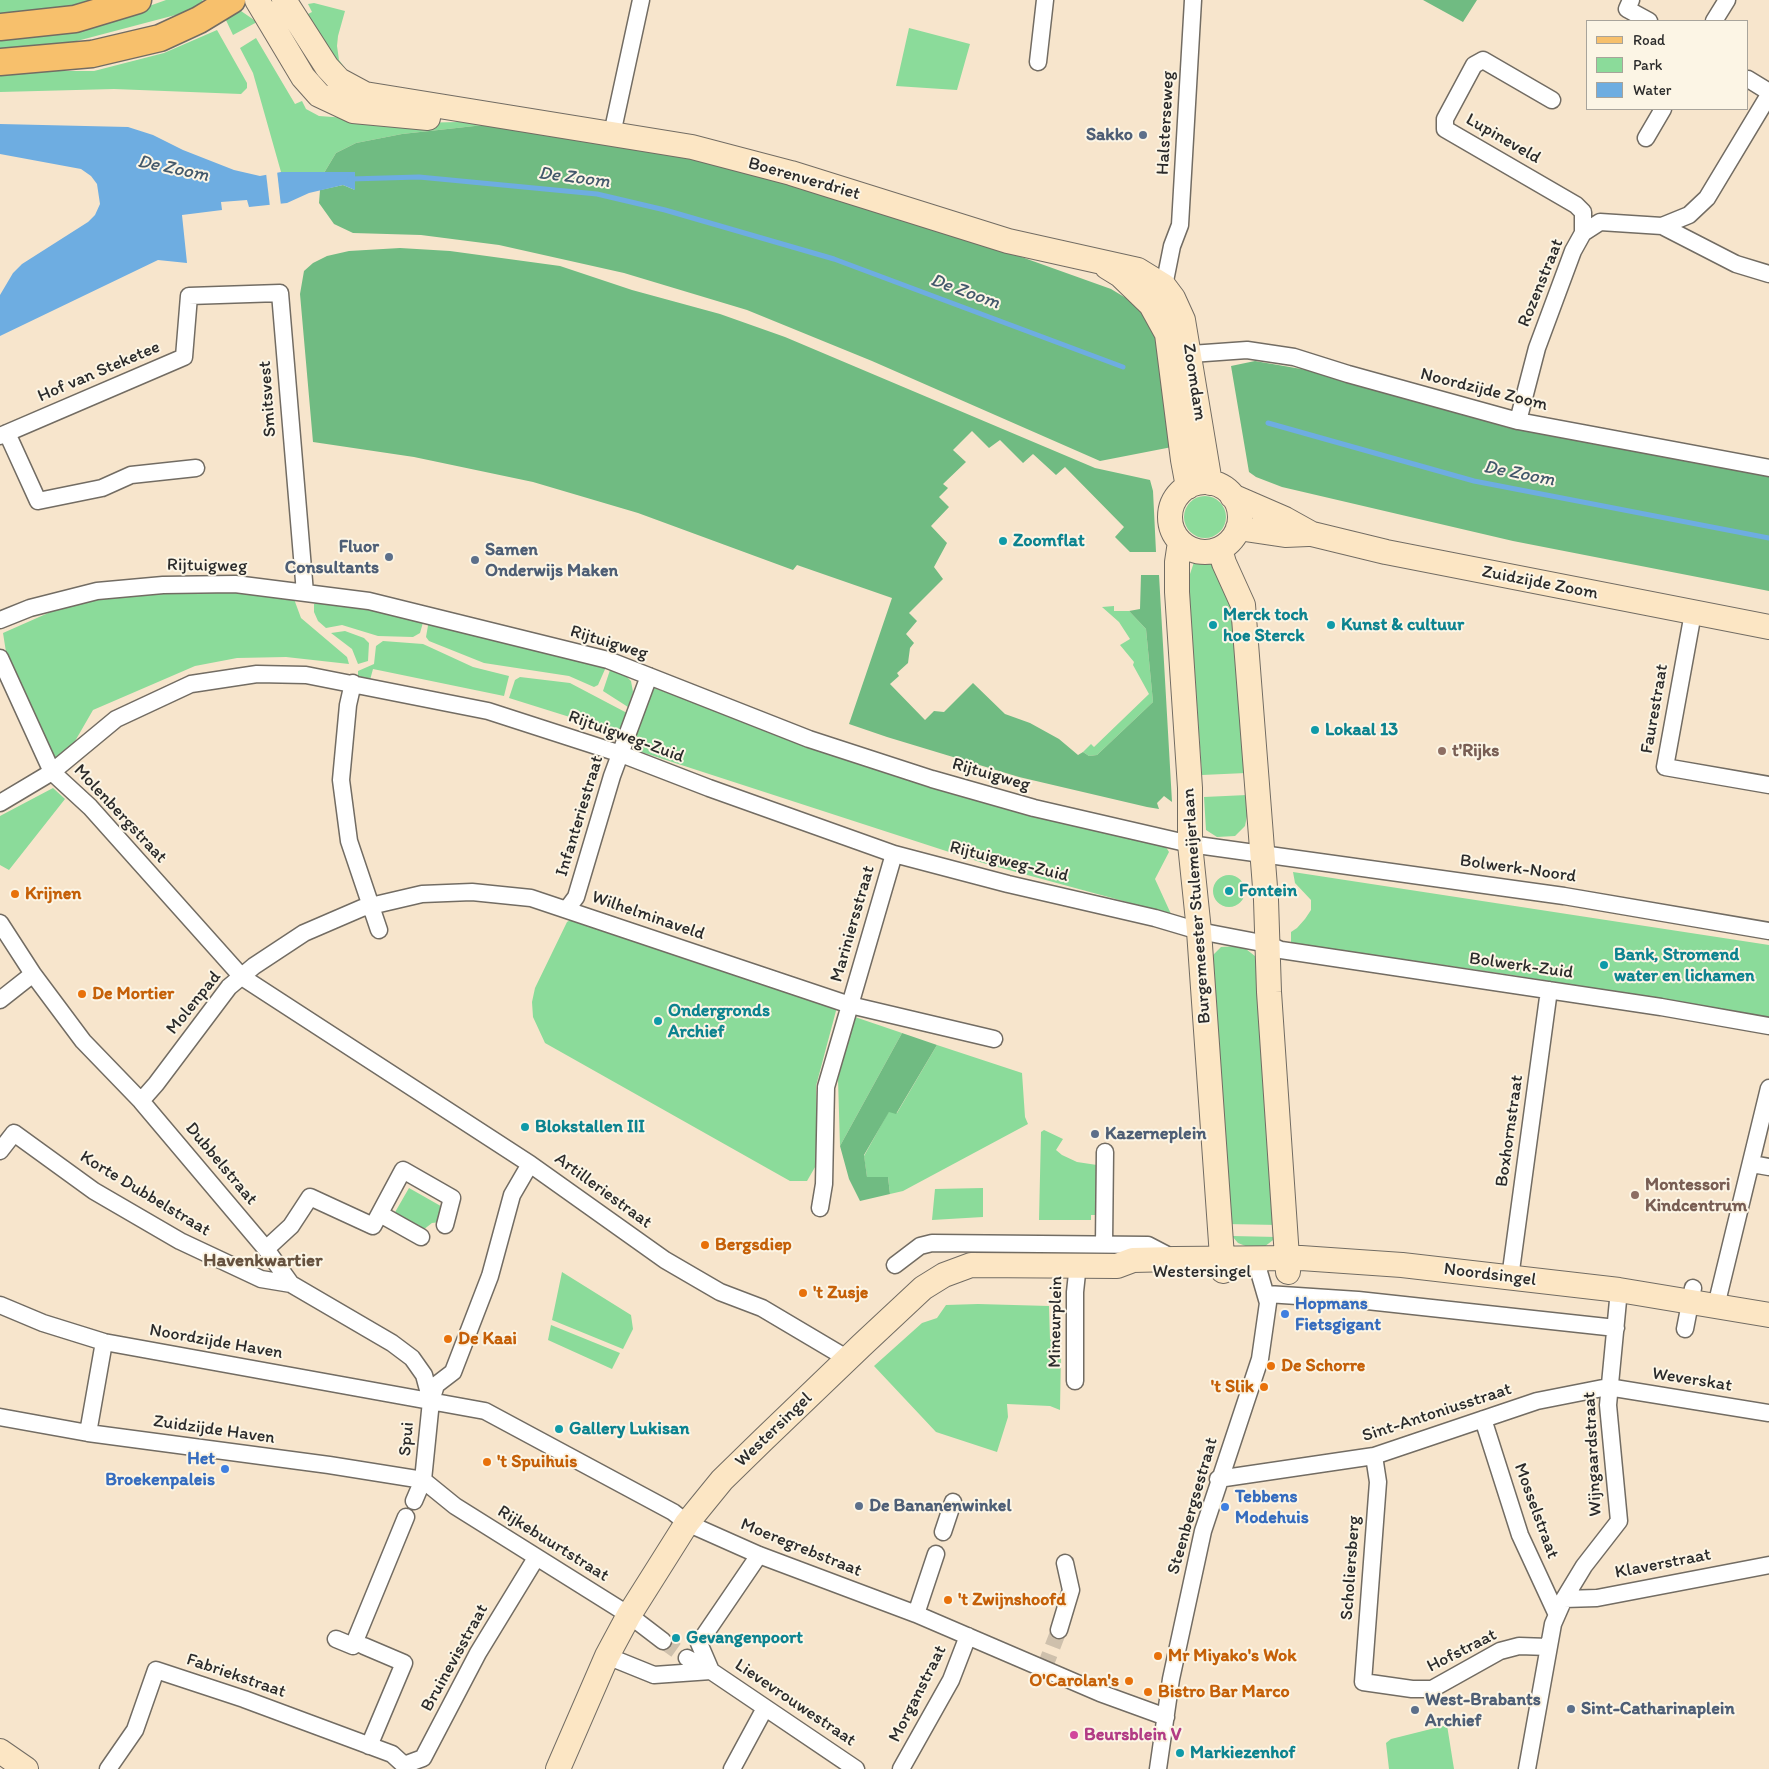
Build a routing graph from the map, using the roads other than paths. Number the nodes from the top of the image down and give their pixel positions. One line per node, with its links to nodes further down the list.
1 (138, 0): 12 (main road)
2 (232, 0): 13 (main road)
3 (257, 0): 19 (main road, Boerenverdriet)
4 (284, 0): 19 (main road, Boerenverdriet)
5 (641, 0): 20 (street)
6 (1045, 0): 14 (street)
7 (1193, 0): 25 (street, Halsterseweg)
8 (1727, 0): 11 (street)
9 (1629, 4): 10 (street)
10 (1648, 20)
11 (1715, 20)
12 (0, 27)
13 (0, 62)
14 (1038, 62)
15 (1749, 80): 16 (street)
16 (1769, 94): 22 (street, Rozenstraat)
17 (1552, 100): 23 (street, Lupineveld)
18 (1662, 110): 21 (street)
19 (512, 118): 20 (main road, Boerenverdriet)
20 (613, 127): 25 (main road, Boerenverdriet)
21 (1646, 138)
22 (1662, 226): 23 (street, Rozenstraat); 24 (street)
23 (1584, 233): 28 (street, Rozenstraat)
24 (1769, 274)
25 (1156, 289): 27 (main road, Zoomdam); 32 (main road, Zoomdam)
26 (189, 296): 29 (street, Hof van Steketee); 38 (street, Smitsvest)
27 (1191, 354): 28 (street, Noordzijde Zoom); 32 (main road, Zoomdam)
28 (1518, 421): 31 (street, Noordzijde Zoom)
29 (4, 434): 30 (street)
30 (196, 468)
31 (1769, 468)
32 (1199, 485): 33 (main road); 36 (main road)
33 (1232, 496): 34 (main road); 35 (main road, Zuidzijde Zoom)
34 (1238, 528): 35 (main road, Zuidzijde Zoom); 37 (main road)
35 (1312, 534): 39 (main road, Zuidzijde Zoom)
36 (1180, 542): 37 (main road); 49 (main road, Burgemeester Stulemeijerlaan)
37 (1220, 549): 51 (main road)
38 (305, 593): 40 (street, Rijtuigweg); 43 (street, Rijtuigweg)
39 (1693, 613): 41 (main road, Zuidzijde Zoom); 47 (street, Faurestraat)
40 (0, 620)
41 (1769, 627)
42 (0, 658): 46 (street, Molenbergstraat)
43 (649, 676): 45 (street, Infanteriestraat); 49 (street, Rijtuigweg)
44 (353, 684): 45 (street, Rijtuigweg-Zuid); 46 (street, Rijtuigweg-Zuid); 52 (street)
45 (620, 754): 50 (street, Rijtuigweg-Zuid); 53 (street, Infanteriestraat)
46 (52, 772): 48 (street, Rijtuigweg-Zuid); 60 (street, Molenbergstraat)
47 (1769, 784)
48 (0, 803)
49 (1190, 844): 51 (street, Rijtuigweg); 57 (main road, Burgemeester Stulemeijerlaan)
50 (894, 854): 57 (street, Rijtuigweg-Zuid); 63 (street, Mariniersstraat)
51 (1261, 854): 56 (street, Bolwerk-Noord); 58 (main road)
52 (370, 905): 53 (street, Wilhelminaveld); 55 (street); 60 (street, Wilhelminaveld)
53 (567, 909): 63 (street, Wilhelminaveld)
54 (0, 923): 59 (street, Dubbelstraat)
55 (379, 930)
56 (1769, 930)
57 (1199, 931): 58 (street, Bolwerk-Zuid); 81 (main road, Burgemeester Stulemeijerlaan)
58 (1267, 944): 61 (street, Bolwerk-Zuid); 84 (main road)
59 (33, 974): 62 (street); 67 (street, Dubbelstraat)
60 (242, 977): 67 (street, Molenpad); 70 (street, Artilleriestraat)
61 (1549, 990): 64 (street, Bolwerk-Zuid); 86 (street, Boxhornstraat)
62 (0, 1000)
63 (850, 1005): 65 (street, Wilhelminaveld); 73 (street)
64 (1769, 1026)
65 (994, 1039)
66 (1769, 1088): 71 (street)
67 (141, 1101): 78 (street, Dubbelstraat)
68 (0, 1151): 87 (street, Korte Dubbelstraat)
69 (1105, 1152): 77 (street)
70 (530, 1164): 97 (street, Artilleriestraat); 100 (street)
71 (1752, 1164): 72 (street); 91 (street)
72 (1769, 1167)
73 (820, 1208)
74 (380, 1214): 75 (street); 76 (street); 78 (street)
75 (445, 1225)
76 (421, 1237)
77 (1104, 1244): 79 (street, Westersingel); 83 (street, Westersingel)
78 (266, 1249): 87 (street, Dubbelstraat)
79 (1174, 1259): 81 (main road, Westersingel); 85 (main road, Westersingel)
80 (1078, 1264): 85 (main road, Westersingel); 97 (main road, Westersingel); 98 (street, Mineurplein)
81 (1222, 1264): 82 (main road, Westersingel); 85 (main road, Westersingel)
82 (1260, 1264): 84 (main road, Westersingel); 88 (street, Steenbergsestraat)
83 (895, 1265)
84 (1288, 1265): 86 (main road, Noordsingel); 89 (main road, Noordsingel)
85 (1117, 1266)
86 (1510, 1278): 89 (main road, Noordsingel)
87 (291, 1284): 100 (street, Dubbelstraat)
88 (1267, 1294): 94 (street); 106 (street, Steenbergsestraat)
89 (1619, 1297): 92 (main road, Noordsingel); 94 (street, Wijngaardstraat)
90 (0, 1305): 96 (street, Noordzijde Haven)
91 (1716, 1306): 92 (main road, Noordsingel); 93 (main road, Noordsingel)
92 (1689, 1308): 95 (main road, Noordsingel)
93 (1769, 1315)
94 (1616, 1328): 99 (street, Wijngaardstraat)
95 (1769, 1329)
96 (104, 1342): 100 (street, Noordzijde Haven); 104 (street)
97 (848, 1359): 111 (main road, Westersingel)
98 (1075, 1381)
99 (1608, 1387): 101 (street, Weverskat); 103 (street, Sint-Antoniusstraat); 118 (street, Wijngaardstraat)
100 (431, 1401): 107 (street, Spui); 111 (street, Moeregrebstraat)
101 (1769, 1413)
102 (0, 1416): 104 (street, Zuidzijde Haven)
103 (1483, 1419): 105 (street, Sint-Antoniusstraat); 120 (street, Mosselstraat)
104 (88, 1433): 107 (street, Zuidzijde Haven)
105 (1374, 1456): 106 (street, Sint-Antoniusstraat); 131 (street, Scholiersberg)
106 (1218, 1479): 133 (street, Steenbergsestraat)
107 (424, 1480): 108 (street); 115 (street, Rijkebuurtstraat)
108 (414, 1501)
109 (953, 1502): 112 (street)
110 (406, 1517): 124 (street)
111 (688, 1523): 114 (street, Moeregrebstraat); 121 (main road, Westersingel)
112 (943, 1532)
113 (936, 1554): 119 (street)
114 (759, 1555): 119 (street, Moeregrebstraat); 130 (street)
115 (536, 1558): 121 (street, Rijkebuurtstraat); 136 (street, Bruinevisstraat)
116 (1065, 1563): 122 (street)
117 (1769, 1565): 118 (street, Klaverstraat)
118 (1564, 1599): 120 (street)
119 (916, 1614): 123 (street, Moeregrebstraat)
120 (1557, 1614): 127 (street)
121 (629, 1615): 125 (street); 128 (main road, Westersingel)
122 (1059, 1630)
123 (968, 1636): 133 (street, Moeregrebstraat); 142 (street, Morganstraat)
124 (336, 1640)
125 (663, 1641)
126 (364, 1646): 134 (street)
127 (1548, 1647): 131 (street, Hofstraat); 144 (street)
128 (607, 1656): 130 (street, Lievevrouwestraat); 139 (main road, Westersingel)
129 (687, 1658): 130 (street, Lievevrouwestraat)
130 (710, 1671): 132 (street, Lievevrouwestraat)
131 (1363, 1682)
132 (765, 1708): 140 (street); 141 (street, Lievevrouwestraat)
133 (1166, 1717): 143 (street, Steenbergsestraat)
134 (370, 1746): 136 (street, Fabriekstraat); 138 (street, Fabriekstraat)
135 (0, 1751): 137 (main road)
136 (404, 1767)
137 (26, 1769)
138 (108, 1769)
139 (558, 1769)
140 (732, 1769)
141 (856, 1769)
142 (901, 1769)
143 (1158, 1769)
144 (1527, 1769)

